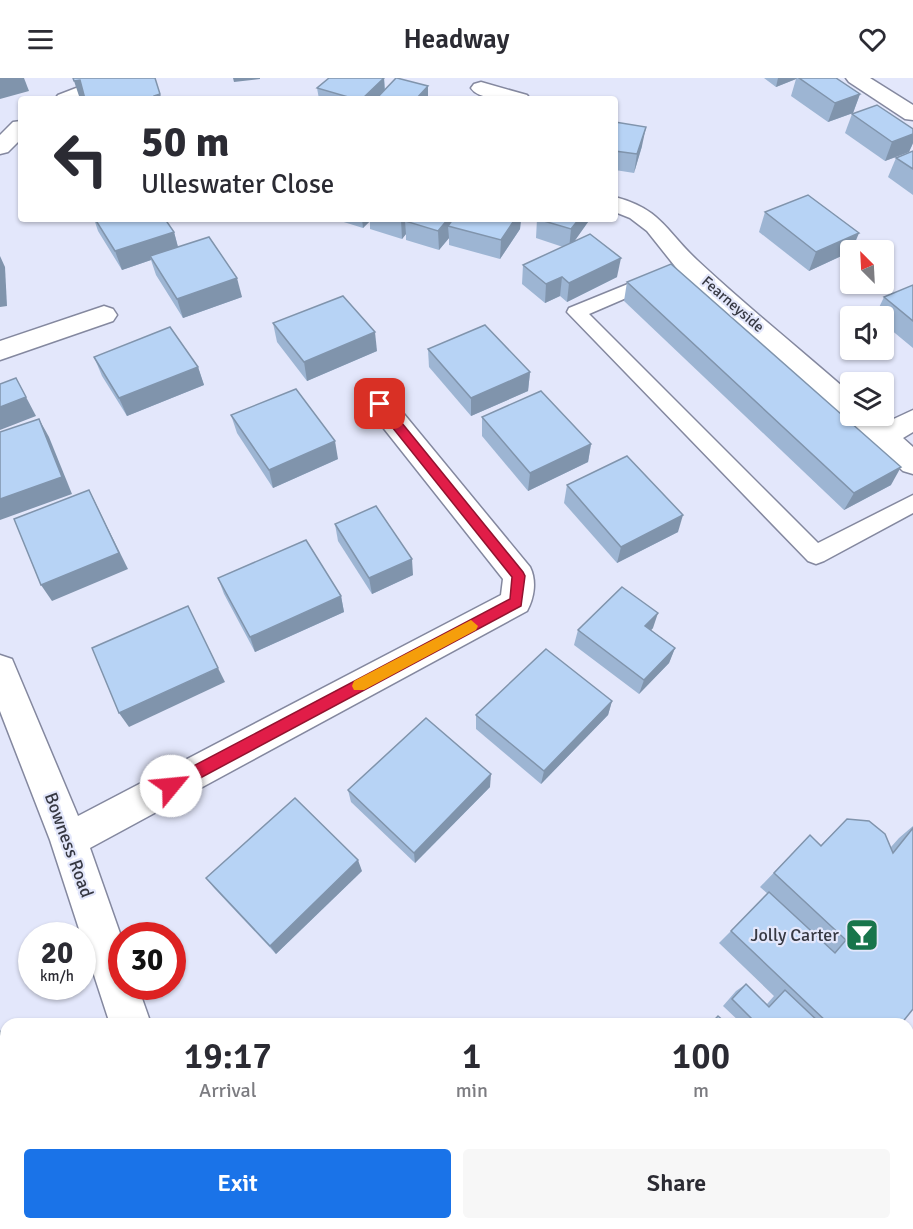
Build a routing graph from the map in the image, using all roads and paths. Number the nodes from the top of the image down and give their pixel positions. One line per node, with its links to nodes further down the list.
1 (121, 78): 4 (street)
2 (856, 78): 6 (street)
3 (480, 88): 5 (street)
4 (72, 96)
5 (509, 96)
6 (913, 114)
7 (18, 130): 8 (street)
8 (0, 147)
9 (618, 205): 10 (street, Fearneyside)
10 (687, 264): 13 (street, Fearneyside); 19 (lane)
11 (105, 315): 12 (street)
12 (0, 351)
13 (840, 399)
14 (380, 404): 21 (street)
15 (913, 420): 17 (street)
16 (871, 426): 17 (street)
17 (883, 436): 18 (street)
18 (913, 463)
19 (913, 503)
20 (0, 669): 21 (street, Bowness Road)
21 (69, 840): 22 (street, Bowness Road)
22 (128, 1018)

